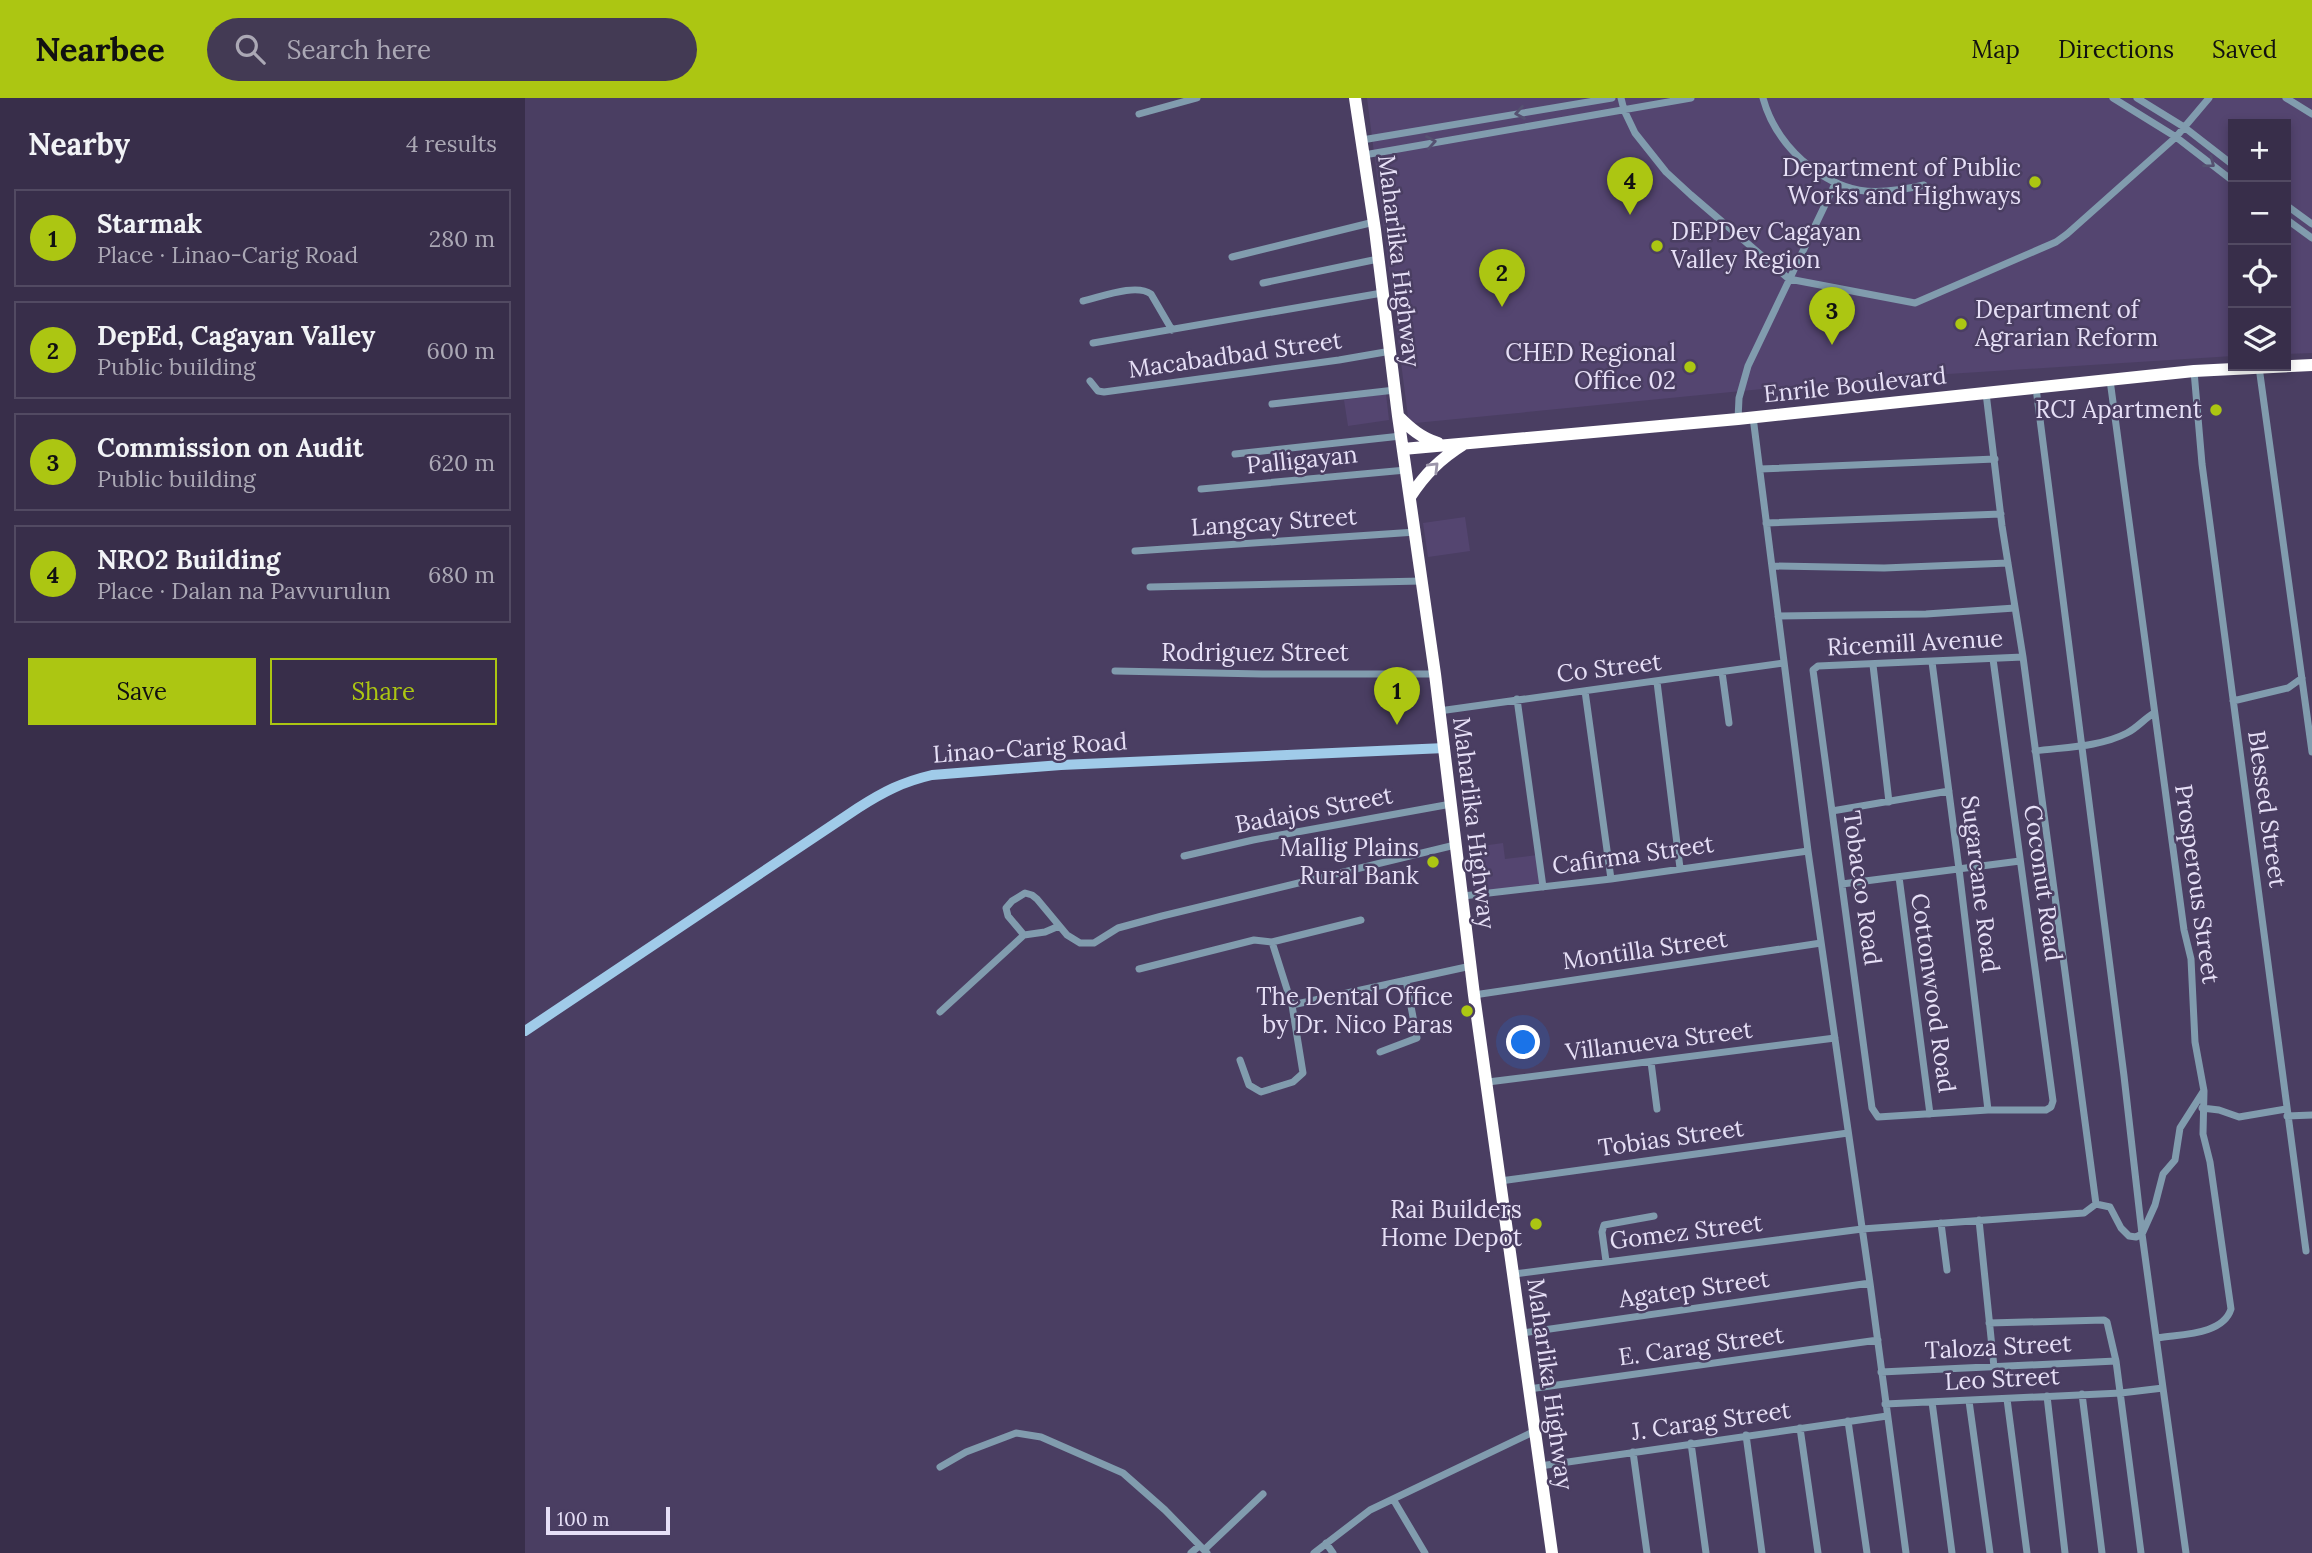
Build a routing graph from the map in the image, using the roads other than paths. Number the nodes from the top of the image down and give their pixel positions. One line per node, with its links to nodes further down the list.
1 (1197, 98): 12 (street)
2 (1355, 98): 16 (highway, Maharlika Highway)
3 (1612, 98): 16 (street, one-way to 16)
4 (1621, 98): 11 (street)
5 (1691, 98): 11 (street)
6 (1763, 98): 20 (street)
7 (2113, 98): 15 (street)
8 (2137, 98): 14 (street)
9 (2209, 98): 14 (street)
10 (2286, 98): 13 (street)
11 (1623, 110): 17 (street, one-way to 11); 29 (street)
12 (1139, 114)
13 (2312, 114)
14 (2184, 127): 15 (street); 18 (street)
15 (2176, 137): 19 (street, one-way to 19); 29 (street)
16 (1362, 140): 17 (highway, Maharlika Highway)
17 (1364, 155): 23 (highway, Maharlika Highway)
18 (2228, 161)
19 (2228, 177)
20 (1835, 184): 21 (street); 29 (street)
21 (1924, 186)
22 (2291, 208): 25 (street)
23 (1374, 222): 27 (street); 28 (highway, Maharlika Highway)
24 (2291, 223): 26 (street)
25 (2312, 223)
26 (2312, 238)
27 (1232, 257)
28 (1378, 259): 30 (street); 31 (highway, Maharlika Highway)
29 (1790, 279): 49 (street)
30 (1263, 283)
31 (1382, 293): 33 (street); 35 (highway, Maharlika Highway)
32 (1083, 301): 33 (street)
33 (1172, 330): 34 (street)
34 (1093, 343)
35 (1391, 351): 42 (street, Macabadbad Street); 44 (highway, Maharlika Highway)
36 (2312, 365): 37 (highway, Enrile Boulevard)
37 (2291, 366)
38 (2228, 369): 39 (highway, Enrile Boulevard)
39 (2195, 371): 41 (highway, Enrile Boulevard); 81 (street, Blessed Street)
40 (2260, 371): 77 (street)
41 (2110, 380): 43 (highway, Enrile Boulevard); 83 (street, Prosperous Street)
42 (1090, 381)
43 (2036, 388): 45 (highway, Enrile Boulevard); 85 (street)
44 (1395, 390): 46 (street); 47 (highway, Maharlika Highway)
45 (1986, 393): 48 (highway, Enrile Boulevard); 53 (street)
46 (1272, 404)
47 (1398, 416): 50 (highway, Maharlika Highway); 51 (highway)
48 (1753, 417): 49 (highway, Enrile Boulevard); 54 (street)
49 (1738, 419): 51 (highway, Enrile Boulevard)
50 (1402, 443): 51 (highway, Enrile Boulevard); 52 (street); 55 (highway, Maharlika Highway)
51 (1458, 444): 57 (highway, one-way to 51)
52 (1235, 454)
53 (1995, 459): 54 (street); 58 (street)
54 (1760, 469): 59 (street)
55 (1406, 470): 56 (street, Palligayan); 57 (highway, Maharlika Highway)
56 (1201, 489)
57 (1410, 497): 60 (highway, Maharlika Highway)
58 (2001, 514): 59 (street); 62 (street)
59 (1766, 523): 63 (street)
60 (1416, 532): 61 (street, Langcay Street); 64 (highway, Maharlika Highway)
61 (1135, 551)
62 (2008, 563): 63 (street); 66 (street)
63 (1772, 566): 67 (street)
64 (1422, 581): 65 (street); 76 (highway, Maharlika Highway)
65 (1150, 587)
66 (2015, 608): 67 (street); 68 (street)
67 (1778, 616): 71 (street)
68 (2023, 657): 69 (street, Ricemill Avenue); 87 (street)
69 (1993, 659): 70 (street, Ricemill Avenue); 96 (street, Coconut Road)
70 (1932, 662): 72 (street, Ricemill Avenue); 89 (street, Sugarcane Road)
71 (1784, 663): 74 (street, Co Street); 94 (street)
72 (1873, 665): 75 (street, Ricemill Avenue); 90 (street)
73 (1115, 671): 76 (street, Rodriguez Street)
74 (1722, 672): 78 (street, Co Street); 84 (street)
75 (1812, 673): 92 (street, Tobacco Road)
76 (1435, 674): 82 (highway, Maharlika Highway)
77 (2302, 678): 81 (street); 88 (street)
78 (1657, 682): 79 (street, Co Street); 97 (street)
79 (1585, 691): 80 (street, Co Street); 100 (street)
80 (1517, 699): 82 (street, Co Street); 102 (street)
81 (2233, 701): 125 (street, Blessed Street)
82 (1439, 711): 86 (highway, Maharlika Highway)
83 (2154, 713): 85 (street); 121 (street, Prosperous Street)
84 (1729, 723)
85 (2081, 745): 87 (street); 135 (street)
86 (1445, 748): 91 (highway, Maharlika Highway); 115 (main road, Linao-Carig Road)
87 (2035, 751): 130 (street)
88 (2312, 752)
89 (1949, 791): 90 (street); 98 (street, Sugarcane Road)
90 (1889, 802): 92 (street)
91 (1451, 804): 93 (highway, Maharlika Highway); 95 (street, Badajos Street)
92 (1832, 811): 101 (street, Tobacco Road)
93 (1455, 845): 103 (highway, Maharlika Highway); 105 (street)
94 (1808, 851): 97 (street, Cafirma Street); 108 (street)
95 (1184, 856)
96 (2020, 861): 98 (street); 124 (street, Coconut Road)
97 (1680, 868): 100 (street, Cafirma Street)
98 (1959, 869): 99 (street); 124 (street, Sugarcane Road)
99 (1899, 877): 101 (street); 126 (street, Cottonwood Road)
100 (1611, 878): 102 (street, Cafirma Street)
101 (1842, 884): 126 (street, Tobacco Road)
102 (1542, 887): 103 (street, Cafirma Street)
103 (1463, 896): 109 (highway, Maharlika Highway)
104 (1361, 920): 107 (street)
105 (1059, 926): 106 (street); 106 (street)
106 (1024, 935): 114 (street)
107 (1272, 942): 110 (street); 113 (street)
108 (1821, 943): 112 (street, Montilla Street); 116 (street)
109 (1471, 966): 111 (street); 112 (highway, Maharlika Highway)
110 (1139, 969)
111 (1406, 980): 113 (street); 117 (street)
112 (1474, 995): 120 (highway, Maharlika Highway)
113 (1292, 1004): 118 (street)
114 (940, 1012)
115 (525, 1031)
116 (1835, 1038): 119 (street, Villanueva Street); 128 (street)
117 (1380, 1052)
118 (1240, 1060)
119 (1651, 1062): 120 (street, Villanueva Street); 123 (street)
120 (1487, 1082): 129 (highway, Maharlika Highway)
121 (2204, 1091): 122 (street, Prosperous Street); 135 (street)
122 (2202, 1108): 125 (street); 143 (street, Prosperous Street)
123 (1657, 1110)
124 (1988, 1110): 126 (street)
125 (2287, 1113): 127 (street); 136 (street, Blessed Street)
126 (1930, 1114)
127 (2312, 1115)
128 (1848, 1133): 129 (street, Tobias Street); 134 (street)
129 (1500, 1181): 139 (highway, Maharlika Highway)
130 (2096, 1204): 132 (street, Gomez Street); 135 (street)
131 (1654, 1216): 137 (street)
132 (1979, 1220): 133 (street, Gomez Street); 141 (street)
133 (1941, 1223): 134 (street, Gomez Street); 138 (street)
134 (1862, 1229): 137 (street, Gomez Street); 140 (street)
135 (2142, 1234): 143 (street)
136 (2306, 1251)
137 (1606, 1261): 139 (street, Gomez Street)
138 (1947, 1270)
139 (1514, 1273): 142 (highway, Maharlika Highway)
140 (1870, 1283): 142 (street, Agatep Street); 144 (street)
141 (1989, 1323): 145 (street); 146 (street)
142 (1522, 1335): 149 (highway, Maharlika Highway)
143 (2158, 1338): 148 (street)
144 (1878, 1340): 147 (street); 149 (street, E. Carag Street)
145 (2116, 1361): 146 (street, Taloza Street); 150 (street)
146 (1994, 1367): 147 (street, Taloza Street)
147 (1881, 1371): 156 (street)
148 (2163, 1388): 150 (street, Leo Street); 187 (street)
149 (1529, 1389): 160 (highway, Maharlika Highway)
150 (2121, 1393): 151 (street, Leo Street); 186 (street)
151 (2082, 1394): 152 (street, Leo Street); 185 (street)
152 (2047, 1396): 153 (street, Leo Street); 184 (street)
153 (2007, 1399): 154 (street, Leo Street); 183 (street)
154 (1969, 1401): 155 (street, Leo Street); 182 (street)
155 (1932, 1402): 156 (street, Leo Street); 181 (street)
156 (1885, 1404): 157 (street)
157 (1887, 1416): 158 (street, J. Carag Street); 180 (street)
158 (1848, 1421): 159 (street, J. Carag Street); 179 (street)
159 (1800, 1428): 161 (street, J. Carag Street); 178 (street)
160 (1535, 1431): 165 (highway, Maharlika Highway); 167 (street)
161 (1746, 1435): 162 (street, J. Carag Street); 177 (street)
162 (1691, 1443): 163 (street, J. Carag Street); 176 (street)
163 (1633, 1452): 165 (street, J. Carag Street); 175 (street)
164 (940, 1466): 169 (street)
165 (1540, 1466): 174 (highway, Maharlika Highway)
166 (1263, 1494): 169 (street)
167 (1393, 1499): 168 (street); 173 (street)
168 (1326, 1543): 171 (street); 172 (street)
169 (1203, 1550): 170 (street)
170 (1191, 1553)
171 (1314, 1553)
172 (1333, 1553)
173 (1425, 1553)
174 (1552, 1553)
175 (1647, 1553)
176 (1706, 1553)
177 (1762, 1553)
178 (1818, 1553)
179 (1867, 1553)
180 (1906, 1553)
181 (1952, 1553)
182 (1990, 1553)
183 (2027, 1553)
184 (2065, 1553)
185 (2102, 1553)
186 (2140, 1553)
187 (2186, 1553)

